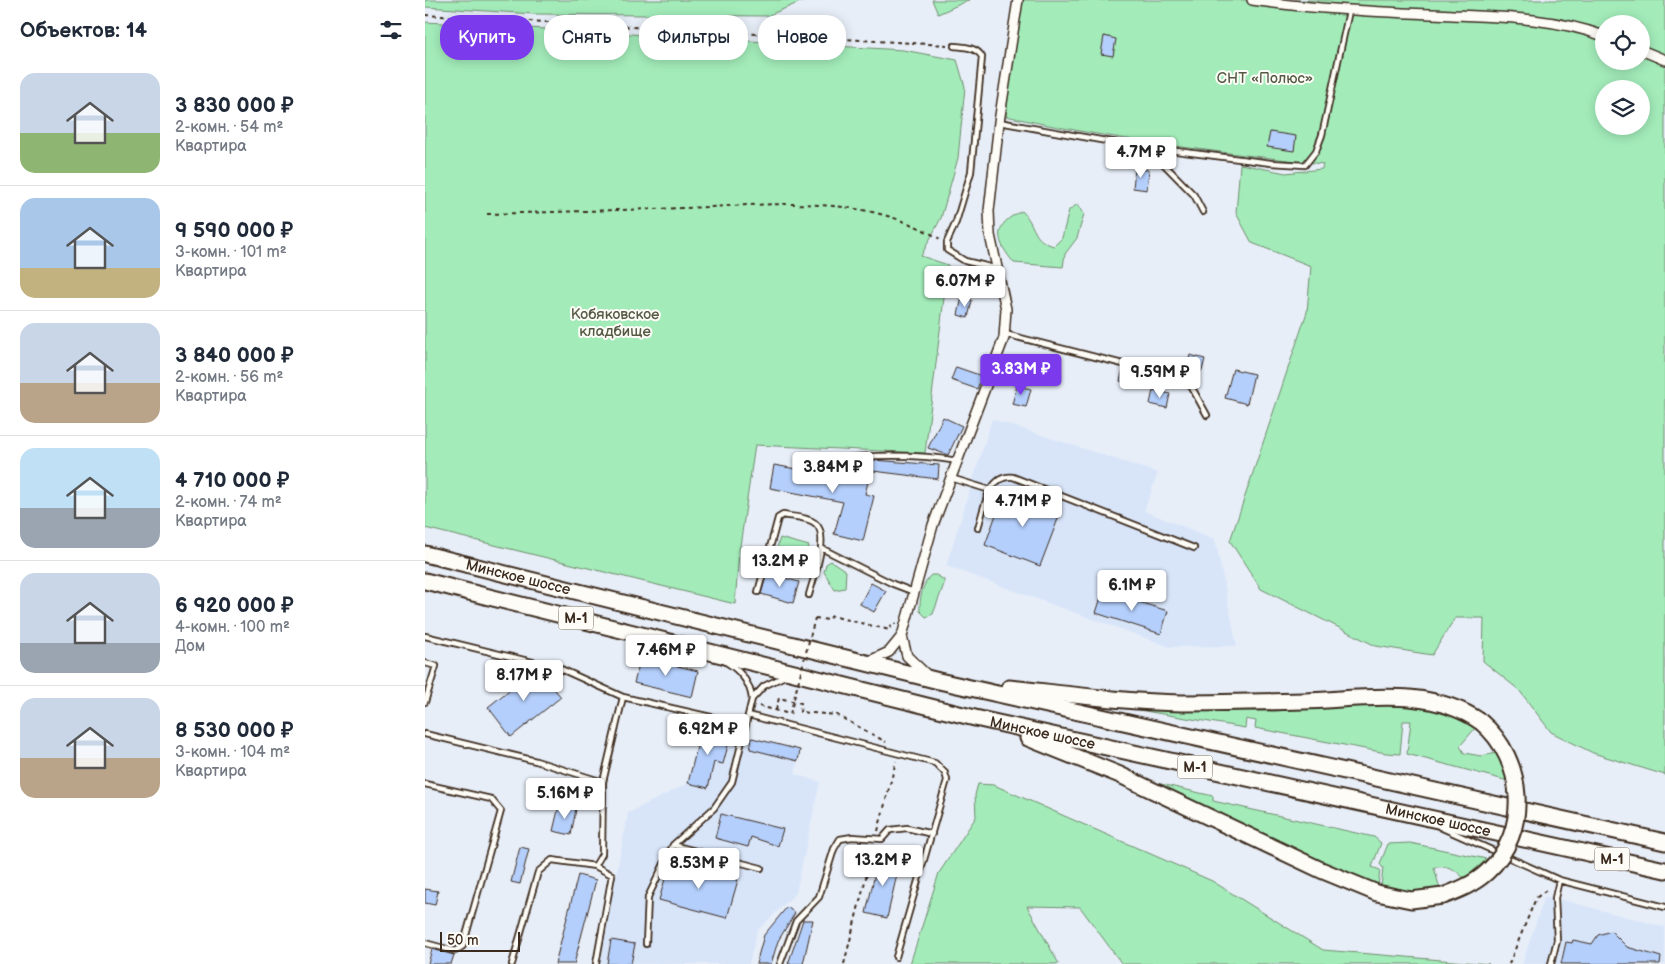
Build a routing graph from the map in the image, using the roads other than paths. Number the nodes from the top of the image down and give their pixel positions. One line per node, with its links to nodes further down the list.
1 (1018, 0): 8 (street)
2 (1252, 0): 3 (street)
3 (1349, 11): 4 (street); 9 (lane)
4 (1595, 33)
5 (954, 46): 11 (lane)
6 (1650, 54): 7 (street)
7 (1665, 60)
8 (999, 122): 9 (lane); 11 (street)
9 (1147, 147): 10 (lane)
10 (1203, 212)
11 (999, 270): 12 (street)
12 (1005, 334): 13 (lane); 15 (street)
13 (1207, 415)
14 (821, 461): 15 (lane)
15 (958, 461): 16 (street)
16 (951, 478): 17 (lane); 24 (street)
17 (990, 490): 18 (lane); 20 (lane)
18 (978, 528)
19 (821, 548): 23 (lane); 24 (lane); 25 (lane)
20 (1194, 548)
21 (425, 554): 30 (highway, Минское шоссе / М-1)
22 (425, 581): 28 (highway, Минское шоссе / М-1)
23 (758, 592)
24 (914, 592): 27 (street)
25 (809, 595)
26 (425, 636): 33 (lane)
27 (902, 636): 30 (street); 32 (street)
28 (697, 649): 31 (highway, Минское шоссе / М-1); 35 (lane)
29 (425, 663): 34 (lane)
30 (864, 663): 32 (highway, Минское шоссе / М-1)
31 (796, 674): 35 (lane); 37 (highway, Минское шоссе / М-1)
32 (935, 680): 37 (highway, bridge); 44 (highway, Минское шоссе / М-1)
33 (623, 697): 38 (lane); 40 (lane)
34 (425, 702)
35 (752, 702): 36 (lane)
36 (748, 715): 38 (lane); 43 (lane)
37 (975, 718): 42 (highway, Минское шоссе / М-1)
38 (746, 725): 45 (lane)
39 (425, 734): 40 (lane)
40 (603, 782): 46 (lane)
41 (425, 784): 51 (lane)
42 (1415, 816): 48 (highway, Минское шоссе / М-1); 49 (lane)
43 (931, 834): 53 (lane); 56 (lane)
44 (1665, 842)
45 (673, 845): 47 (lane); 52 (lane)
46 (595, 866): 54 (lane); 55 (lane)
47 (761, 868)
48 (1665, 870)
49 (1559, 880): 50 (lane); 57 (lane)
50 (1665, 907)
51 (425, 942)
52 (646, 944)
53 (896, 957)
54 (512, 964)
55 (597, 964)
56 (780, 964)
57 (1551, 964)

